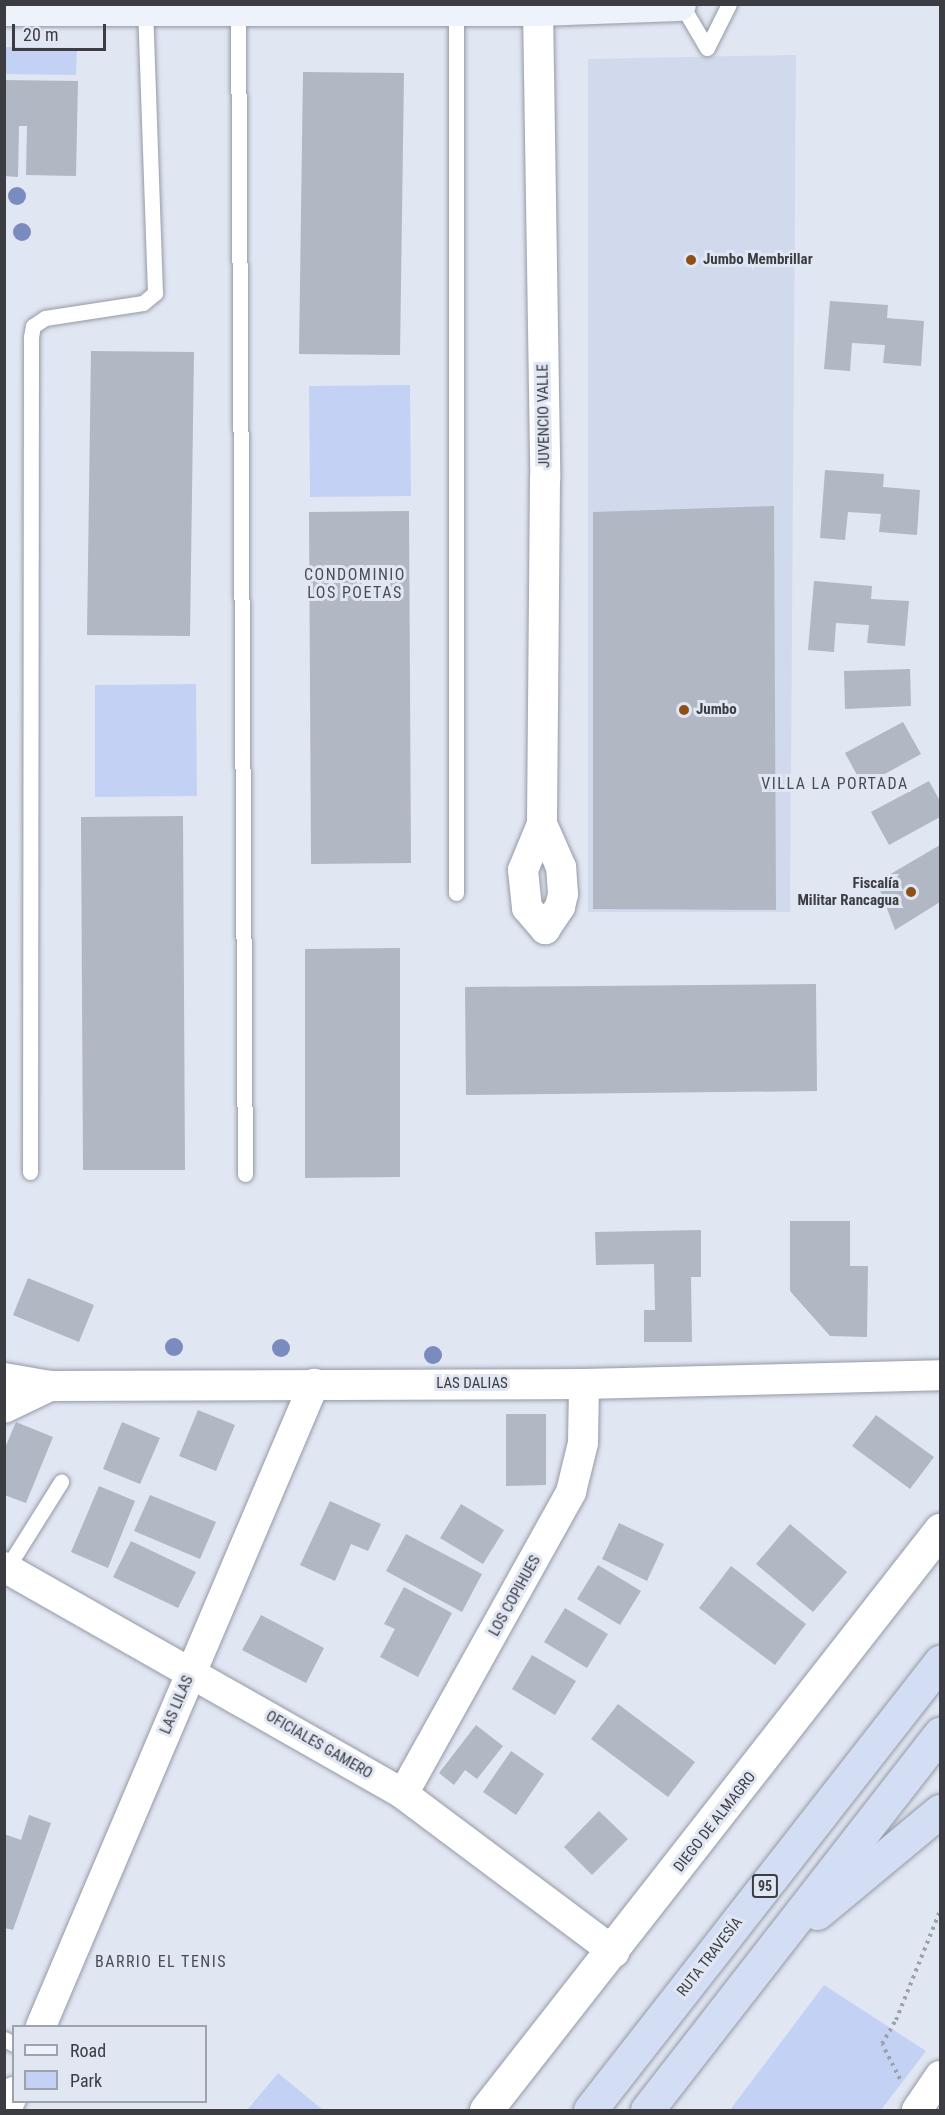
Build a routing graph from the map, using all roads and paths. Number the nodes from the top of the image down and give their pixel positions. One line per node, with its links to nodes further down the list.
1 (680, 4): 2 (lane); 3 (main road)
2 (729, 4)
3 (637, 6): 8 (main road)
4 (238, 8): 6 (main road); 7 (main road); 12 (lane)
5 (4, 9): 6 (main road)
6 (145, 9): 11 (lane)
7 (456, 9): 8 (main road); 10 (lane)
8 (538, 9): 9 (street, JUVENCIO VALLE)
9 (542, 824)
10 (456, 893)
11 (30, 1172)
12 (245, 1174)
13 (940, 1376): 16 (street, LAS DALIAS)
14 (4, 1378): 17 (street, LAS DALIAS)
15 (314, 1384): 16 (street, LAS DALIAS); 17 (street, LAS DALIAS); 23 (street, LAS LILAS)
16 (584, 1384): 25 (street, LOS COPIHUES)
17 (50, 1386): 18 (street)
18 (4, 1408)
19 (61, 1482): 21 (lane)
20 (940, 1530): 29 (street, DIEGO DE ALMAGRO)
21 (6, 1568): 23 (street, OFICIALES GAMERO)
22 (940, 1662): 34 (highway, RUTA TRAVESÍA / 95)
23 (191, 1672): 25 (street, OFICIALES GAMERO); 30 (street, LAS LILAS)
24 (940, 1733): 28 (highway)
25 (403, 1794): 29 (street, OFICIALES GAMERO)
26 (940, 1811): 28 (highway)
27 (940, 1911): 32 (path)
28 (780, 1942): 35 (highway)
29 (614, 1952): 33 (street, DIEGO DE ALMAGRO)
30 (41, 2025)
31 (940, 2076): 36 (street)
32 (901, 2082)
33 (486, 2110)
34 (590, 2110)
35 (647, 2110)
36 (917, 2110)

